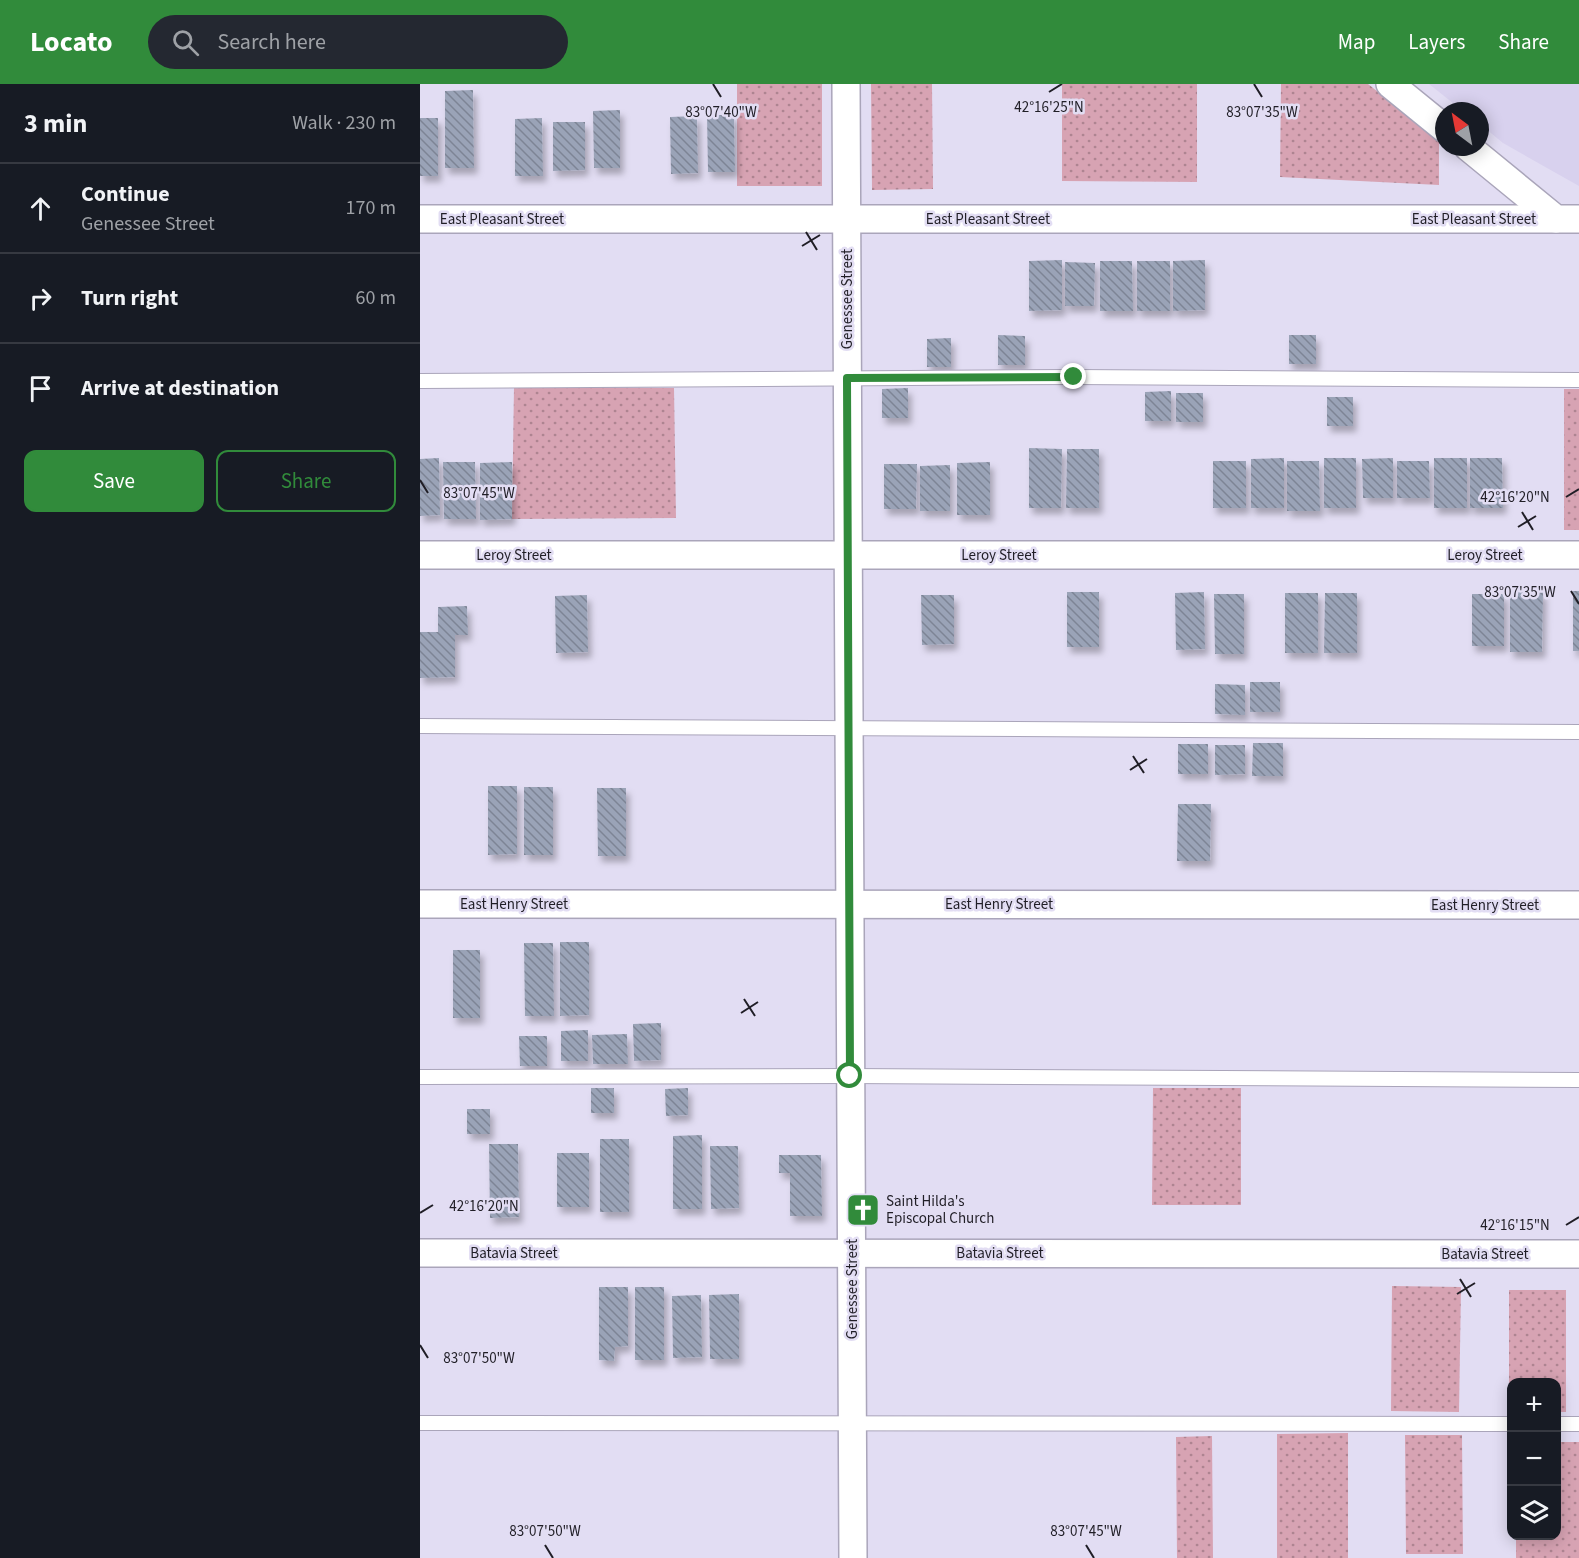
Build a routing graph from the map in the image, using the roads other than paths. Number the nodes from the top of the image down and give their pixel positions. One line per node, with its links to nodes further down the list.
1 (846, 84): 6 (street, Genessee Street)
2 (1390, 84): 3 (street)
3 (1435, 121)
4 (1480, 156): 7 (street)
5 (420, 219): 6 (street, East Pleasant Street)
6 (846, 219): 7 (street, East Pleasant Street); 8 (street, Genessee Street)
7 (1568, 219)
8 (847, 378): 9 (lane); 10 (lane); 12 (street, Genessee Street)
9 (1579, 380)
10 (420, 381)
11 (420, 555): 12 (street, Leroy Street)
12 (848, 555): 13 (street, Leroy Street); 15 (street, Genessee Street)
13 (1579, 555)
14 (420, 726): 15 (lane)
15 (849, 729): 16 (lane); 18 (street, Genessee Street)
16 (1579, 732)
17 (420, 904): 18 (street, East Henry Street)
18 (849, 904): 19 (street, East Henry Street); 20 (street, Genessee Street)
19 (1579, 905)
20 (850, 1076): 21 (lane); 22 (lane); 24 (street, Genessee Street)
21 (420, 1077)
22 (1579, 1080)
23 (420, 1253): 24 (street, Batavia Street)
24 (852, 1253): 25 (street, Batavia Street); 27 (street, Genessee Street)
25 (1579, 1254)
26 (420, 1423): 27 (lane)
27 (852, 1424): 28 (lane); 31 (street, Genessee Street)
28 (1507, 1424)
29 (1561, 1424): 30 (lane)
30 (1579, 1424)
31 (853, 1558)

